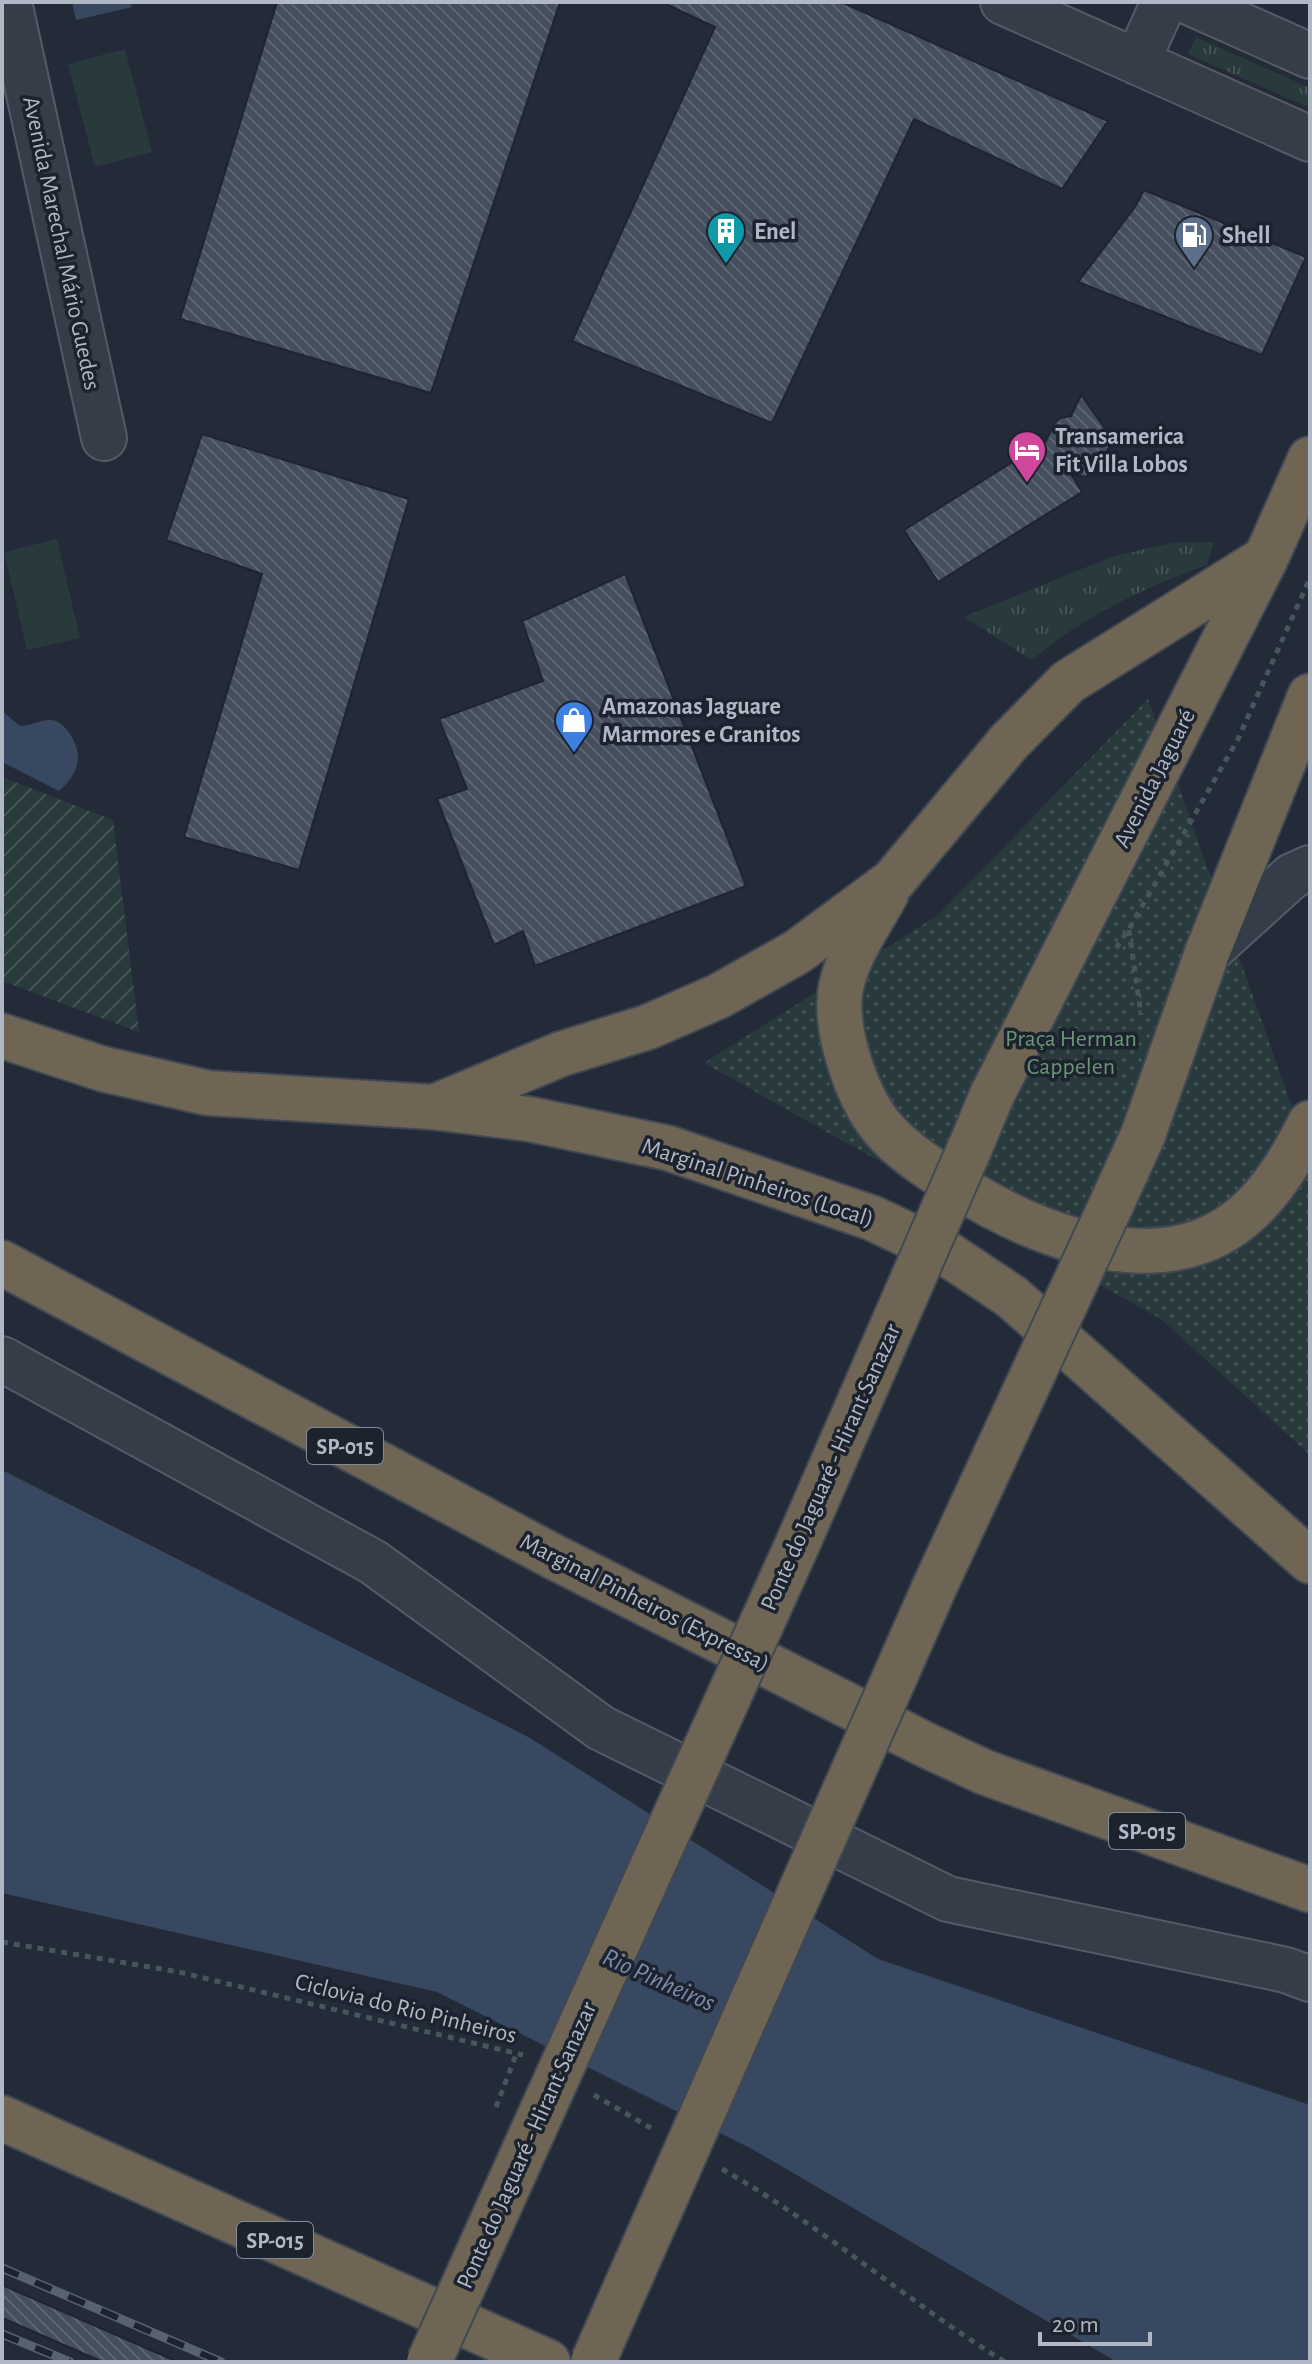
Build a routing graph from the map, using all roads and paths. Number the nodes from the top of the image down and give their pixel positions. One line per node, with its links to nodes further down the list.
1 (9, 2): 8 (street, Avenida Marechal Mário Guedes)
2 (1003, 2): 6 (street)
3 (1164, 2): 6 (street)
4 (1189, 2): 5 (street)
5 (1310, 56)
6 (1137, 62): 7 (street)
7 (1310, 139)
8 (104, 438)
9 (1310, 459): 10 (highway, Avenida Jaguaré)
10 (1266, 558): 14 (highway); 18 (highway, Avenida Jaguaré)
11 (1310, 578): 16 (path)
12 (1310, 696): 15 (highway)
13 (1310, 868): 15 (street)
14 (893, 881): 19 (highway); 20 (highway)
15 (1207, 953): 34 (highway, bridge)
16 (1111, 955)
17 (2, 1036): 19 (highway, Marginal Pinheiros (Local))
18 (992, 1095): 32 (highway, Ponte do Jaguaré - Hirant Sanazar, bridge)
19 (432, 1107): 23 (highway, Marginal Pinheiros (Local))
20 (1310, 1123)
21 (2, 1263): 24 (highway, Marginal Pinheiros (Expressa) / SP-015)
22 (2, 1359): 26 (street)
23 (1310, 1561)
24 (1310, 1890)
25 (2, 1942): 27 (path, Ciclovia do Rio Pinheiros)
26 (1310, 1979)
27 (531, 2059)
28 (585, 2091): 30 (path)
29 (2, 2118): 33 (highway, SP-015)
30 (654, 2130)
31 (708, 2161): 35 (path)
32 (429, 2362)
33 (548, 2362)
34 (593, 2362)
35 (1005, 2362)

